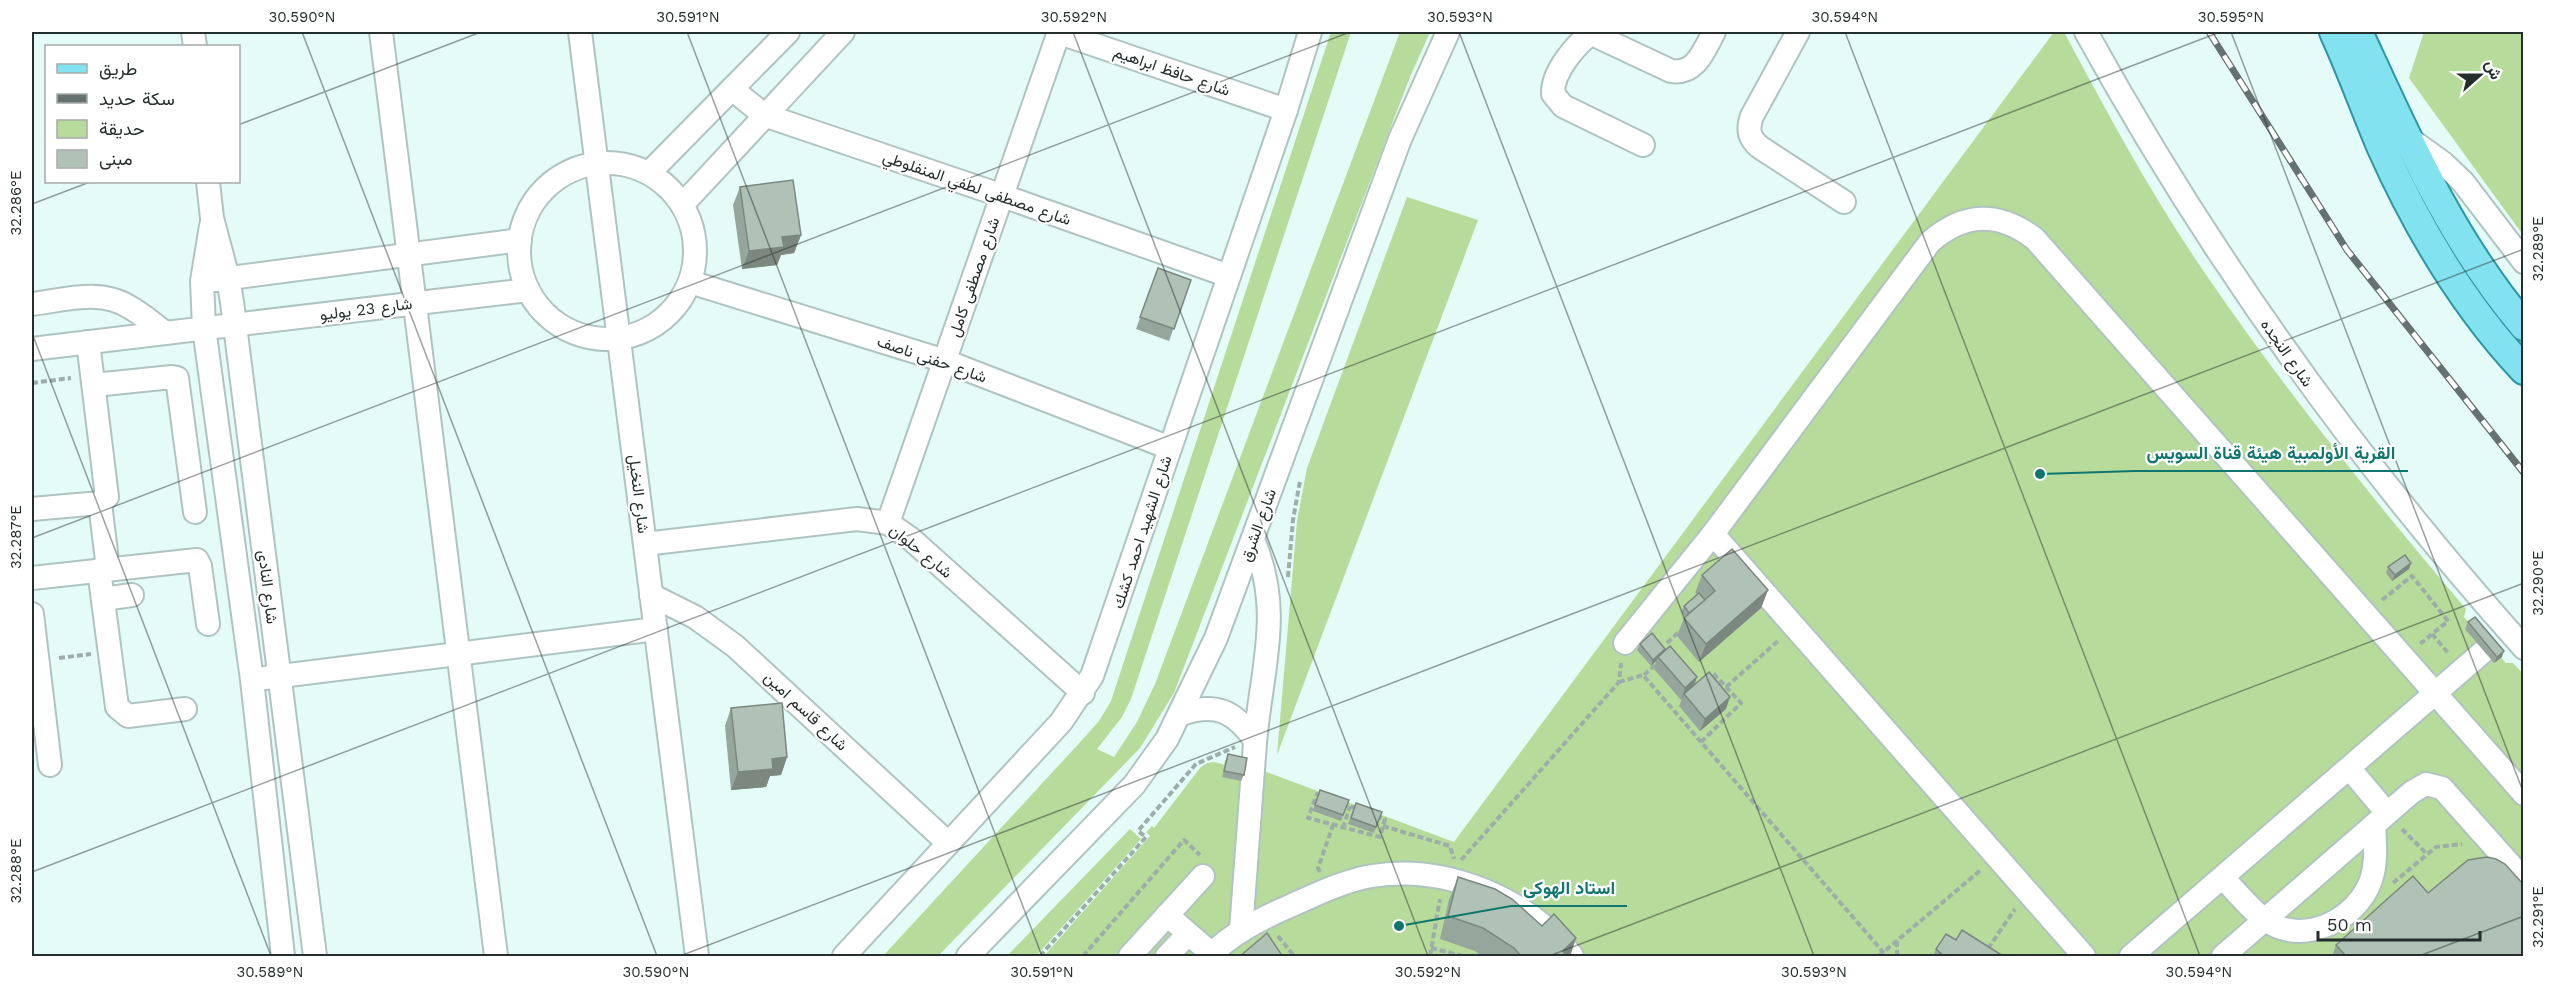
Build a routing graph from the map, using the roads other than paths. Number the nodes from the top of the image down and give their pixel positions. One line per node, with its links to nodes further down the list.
1 (381, 32): 26 (street)
2 (580, 32): 18 (street, شارع النخيل)
3 (788, 32): 13 (street)
4 (843, 32): 15 (street)
5 (1059, 32): 14 (street, شارع حافظ ابراهيم); 21 (street, شارع مصطفى كامل)
6 (1310, 32): 14 (street, شارع الشهيد احمد كشك)
7 (1448, 32): 52 (street, شارع الشرق)
8 (1592, 32): 9 (street); 17 (street)
9 (1714, 32)
10 (1798, 32): 22 (street)
11 (2086, 32): 63 (street, شارع النجده)
12 (2347, 34): 16 (main road); 43 (main road)
13 (732, 89): 15 (street, شارع مصطفى لطفي المنفلوطي); 19 (street)
14 (1286, 110): 28 (street, شارع الشهيد احمد كشك)
15 (764, 115): 21 (street, شارع مصطفى لطفي المنفلوطي); 23 (street)
16 (2406, 136): 27 (street); 36 (main road)
17 (1643, 145)
18 (597, 163): 19 (street); 25 (street); 39 (street, شارع النخيل)
19 (649, 173): 23 (street)
20 (208, 183): 24 (street, شارع النادى)
21 (1003, 196): 28 (street, شارع مصطفى لطفي المنفلوطي); 42 (street, شارع مصطفى كامل)
22 (1844, 202)
23 (682, 205): 31 (street)
24 (212, 219): 29 (street, شارع النادى); 30 (street, شارع النادى)
25 (520, 240): 26 (street); 32 (street)
26 (409, 254): 29 (street); 33 (street)
27 (2523, 262)
28 (1229, 276): 45 (street, شارع الشهيد احمد كشك)
29 (228, 278): 30 (street); 35 (street, شارع النادى)
30 (202, 281): 37 (street, شارع النادى)
31 (690, 282): 39 (street); 42 (street, شارع حفنى ناصف)
32 (528, 290): 33 (street, شارع 23 يوليو); 39 (street)
33 (415, 303): 35 (street, شارع 23 يوليو); 66 (street)
34 (32, 304): 38 (street)
35 (234, 324): 37 (street, شارع 23 يوليو); 51 (street, شارع النادى)
36 (2523, 326)
37 (204, 328): 38 (street, شارع 23 يوليو); 53 (street, شارع النادى)
38 (165, 333): 40 (street, شارع 23 يوليو)
39 (619, 339): 54 (street, شارع النخيل)
40 (88, 342): 41 (street, شارع 23 يوليو); 44 (street)
41 (32, 349)
42 (945, 361): 45 (street, شارع حفنى ناصف); 49 (street, شارع مصطفى كامل)
43 (2523, 370)
44 (93, 380): 46 (street); 48 (street)
45 (1170, 448): 69 (street, شارع الشهيد احمد كشك)
46 (100, 503): 47 (street); 55 (street)
47 (32, 509)
48 (195, 512)
49 (888, 522): 54 (street, شارع حلوان); 69 (street, شارع حلوان)
50 (1713, 534): 64 (street); 70 (street); 96 (street)
51 (262, 540): 53 (street); 67 (street, شارع النادى)
52 (1253, 540): 72 (street, شارع الشرق); 73 (street)
53 (232, 544): 68 (street, شارع النادى)
54 (645, 544): 58 (street, شارع النخيل)
55 (104, 570): 56 (street); 59 (street); 61 (street)
56 (32, 578)
57 (132, 595): 59 (street)
58 (651, 595): 62 (street, شارع النخيل); 78 (street, شارع قاسم امين)
59 (103, 598): 71 (street)
60 (32, 614): 74 (street)
61 (208, 624)
62 (656, 629): 66 (street); 90 (street, شارع النخيل)
63 (2494, 642): 65 (street, شارع النجده); 70 (street)
64 (1625, 643)
65 (2523, 648)
66 (458, 654): 67 (street); 89 (street)
67 (279, 676): 68 (street); 88 (street, شارع النادى)
68 (252, 680): 87 (street, شارع النادى)
69 (1083, 693): 78 (street, شارع الشهيد احمد كشك)
70 (2435, 694): 75 (street); 76 (street)
71 (185, 709)
72 (1181, 714): 73 (street); 92 (street, شارع الشرق)
73 (1255, 740): 84 (street)
74 (50, 765)
75 (2350, 770): 77 (street); 80 (street)
76 (2523, 794)
77 (2380, 819): 81 (street); 83 (street); 83 (street)
78 (948, 843): 91 (street, شارع الشهيد احمد كشك)
79 (1203, 876): 82 (street)
80 (2223, 878): 83 (street); 97 (street)
81 (2523, 880)
82 (1167, 915): 85 (street); 93 (street)
83 (2265, 920): 98 (street)
84 (1241, 930): 86 (street); 95 (street)
85 (1188, 934): 86 (street); 94 (street)
86 (1210, 955)
87 (284, 957)
88 (315, 957)
89 (496, 957)
90 (697, 957)
91 (844, 957)
92 (968, 957)
93 (1130, 957)
94 (1167, 957)
95 (1572, 957)
96 (2084, 957)
97 (2131, 957)
98 (2223, 957)

